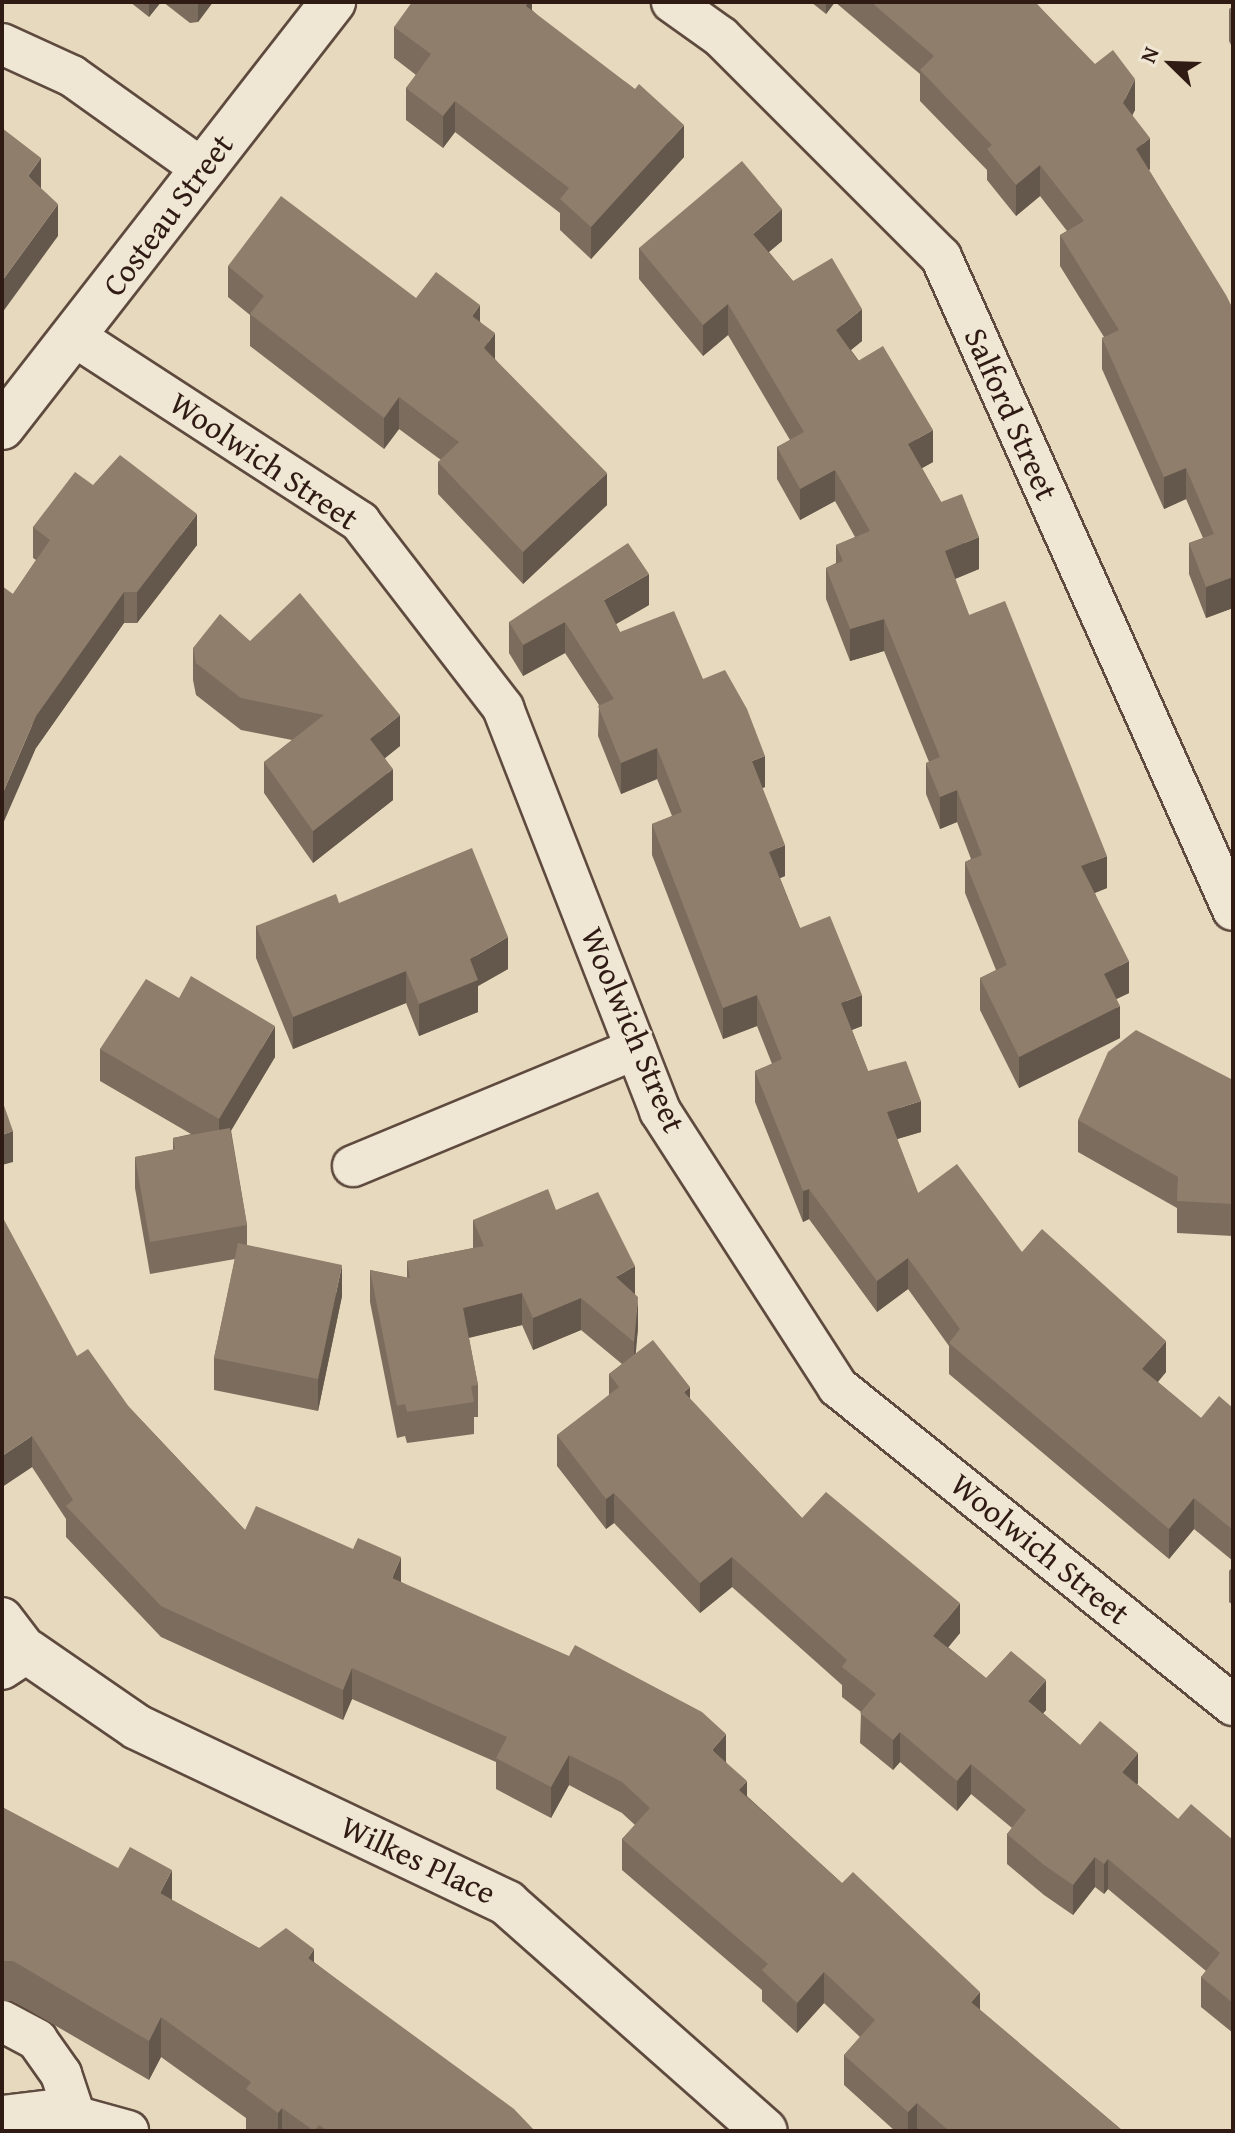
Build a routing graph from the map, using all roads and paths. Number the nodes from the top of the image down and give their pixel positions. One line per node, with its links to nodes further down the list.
1 (333, 2): 4 (street, Costeau Street)
2 (672, 2): 7 (street, Salford Street)
3 (2, 44): 4 (street)
4 (201, 168): 5 (street, Costeau Street)
5 (77, 338): 6 (street, Costeau Street); 8 (street, Woolwich Street)
6 (2, 427)
7 (1233, 910)
8 (636, 1049): 9 (street); 12 (street, Woolwich Street)
9 (353, 1166)
10 (2, 1618): 11 (street)
11 (15, 1660): 17 (street, Wilkes Place)
12 (1233, 1705)
13 (2, 2021): 14 (street)
14 (74, 2113): 15 (street); 16 (street)
15 (2, 2116)
16 (128, 2131)
17 (765, 2131)

